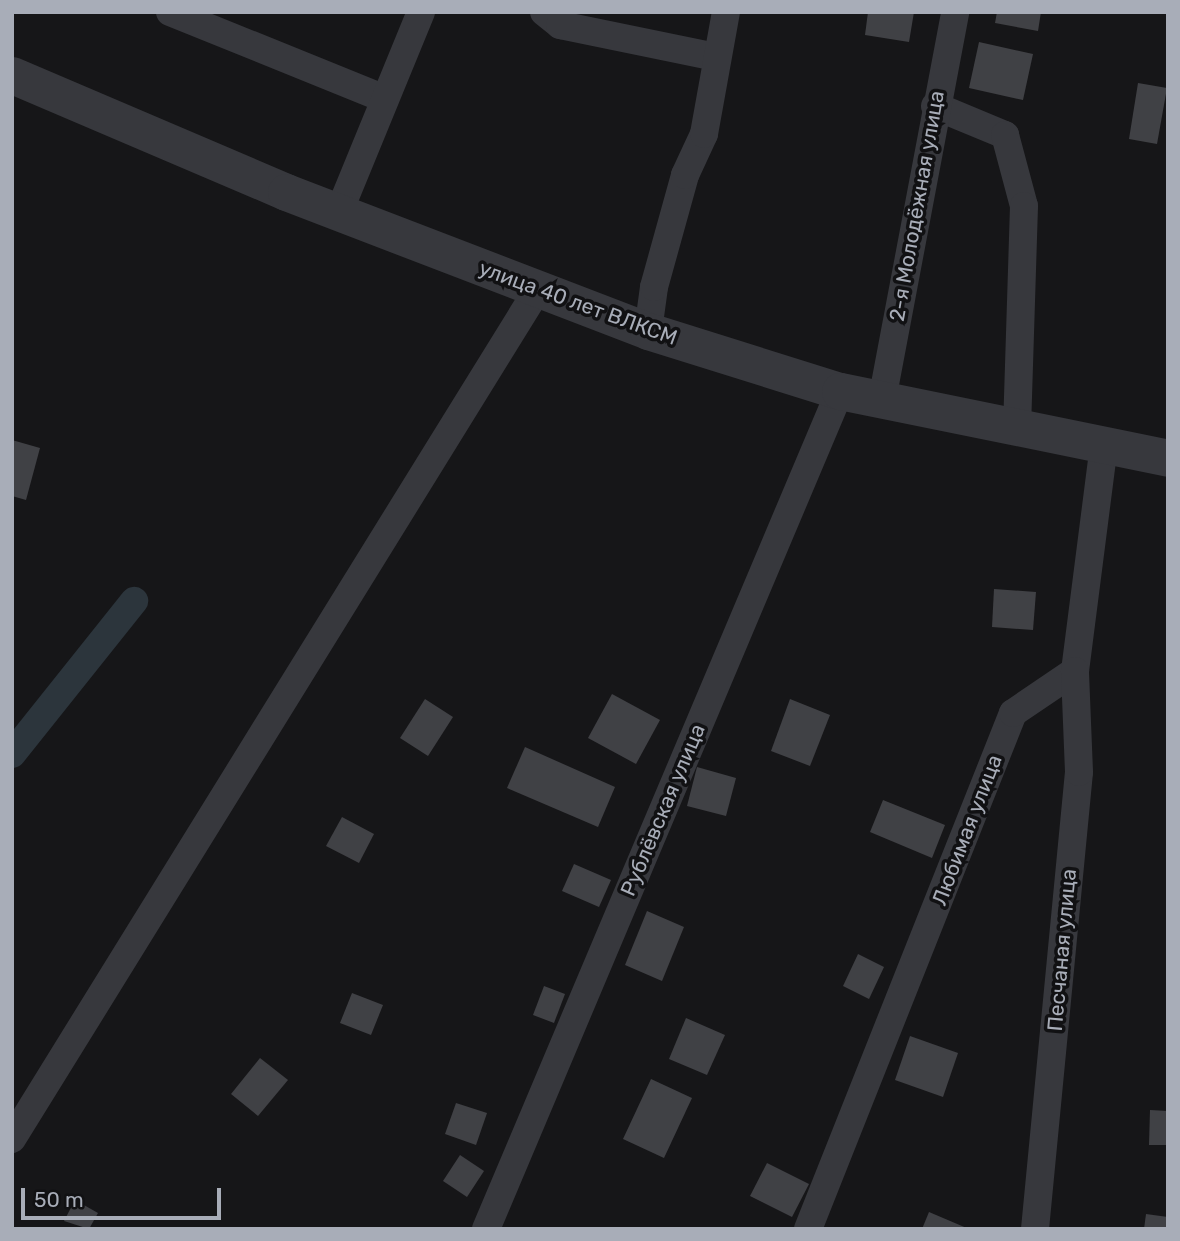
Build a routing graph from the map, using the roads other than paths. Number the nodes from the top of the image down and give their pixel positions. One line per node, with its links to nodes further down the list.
1 (170, 12): 8 (street)
2 (421, 12): 8 (street)
3 (544, 12): 6 (street)
4 (726, 12): 6 (street)
5 (955, 12): 9 (street, 2-я Молодёжная улица)
6 (716, 57): 12 (street)
7 (12, 75): 10 (street, улица 40 лет ВЛКСМ)
8 (383, 99): 10 (street)
9 (935, 106): 14 (street, 2-я Молодёжная улица); 15 (street)
10 (339, 212): 11 (street, улица 40 лет ВЛКСМ)
11 (538, 289): 12 (street, улица 40 лет ВЛКСМ); 19 (street)
12 (648, 331): 13 (street, улица 40 лет ВЛКСМ)
13 (840, 391): 14 (street, улица 40 лет ВЛКСМ); 20 (street, Рублёвская улица)
14 (882, 400): 15 (street, улица 40 лет ВЛКСМ)
15 (1017, 427): 16 (street, улица 40 лет ВЛКСМ)
16 (1104, 445): 17 (street, улица 40 лет ВЛКСМ); 18 (street)
17 (1168, 457)
18 (1075, 671): 21 (street, Любимая улица); 22 (street, Песчаная улица)
19 (12, 1139)
20 (486, 1229)
21 (808, 1229)
22 (1035, 1229)

